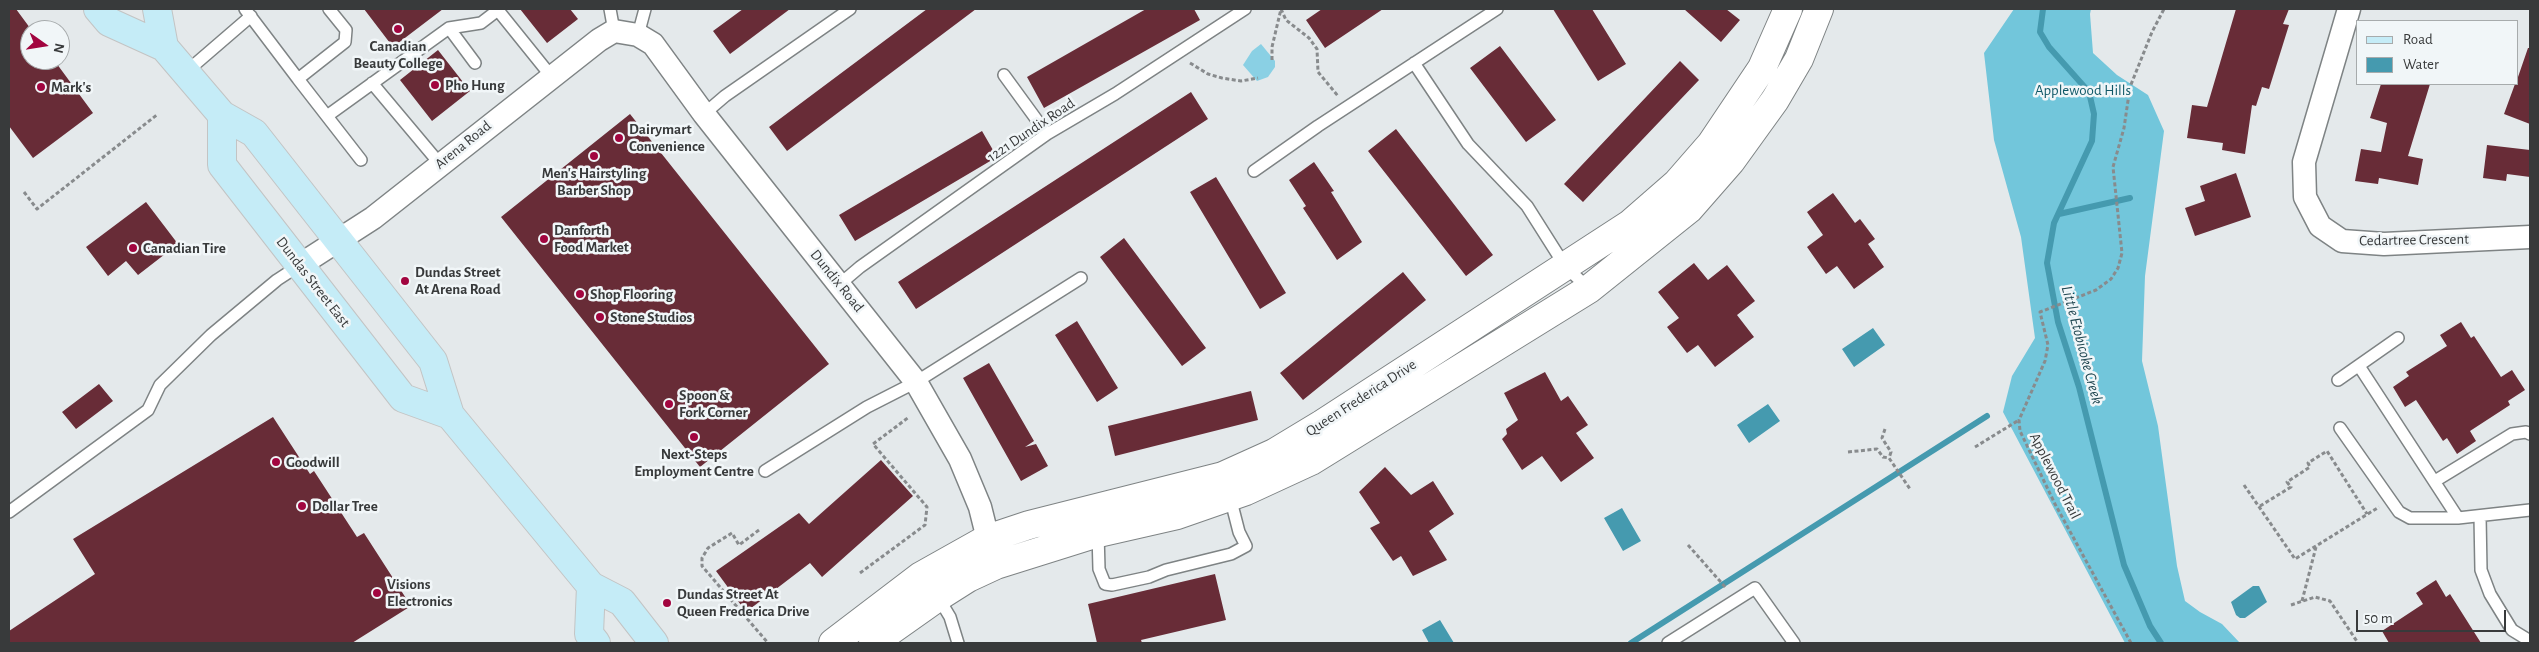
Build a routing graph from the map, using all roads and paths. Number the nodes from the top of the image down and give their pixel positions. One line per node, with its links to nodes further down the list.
1 (98, 9): 18 (main road)
2 (157, 9): 18 (main road)
3 (329, 9): 27 (lane)
4 (497, 9): 16 (lane); 25 (lane)
5 (610, 9): 17 (lane)
6 (645, 9): 17 (lane)
7 (850, 9): 31 (lane)
8 (1245, 9): 19 (lane, 1221 Dundix Road)
9 (1281, 9): 20 (path); 29 (path)
10 (1497, 9): 22 (lane)
11 (1788, 9): 42 (street, Queen Frederica Drive)
12 (1819, 9): 45 (street, Queen Frederica Drive)
13 (2164, 9): 52 (path, Applewood Trail)
14 (2349, 9): 39 (street, Cedartree Crescent)
15 (248, 12): 23 (lane); 27 (lane)
16 (449, 28): 21 (lane); 28 (lane)
17 (627, 33): 25 (street, Arena Road); 31 (street, Dundix Road)
18 (164, 47): 23 (main road)
19 (1179, 52): 26 (path); 34 (lane, 1221 Dundix Road)
20 (1272, 60)
21 (475, 63)
22 (1414, 64): 29 (lane); 42 (lane)
23 (185, 72): 32 (main road)
24 (1004, 75): 34 (lane)
25 (550, 76): 36 (street, Arena Road)
26 (1258, 78)
27 (298, 79): 33 (lane)
28 (372, 83): 33 (lane); 36 (lane)
29 (1347, 107): 37 (lane)
30 (158, 114): 38 (path)
31 (704, 114): 44 (street, Dundix Road)
32 (222, 116): 40 (main road); 41 (main road, Dundas Street East)
33 (327, 116): 35 (lane)
34 (1047, 134): 44 (lane, 1221 Dundix Road)
35 (362, 160)
36 (440, 164): 40 (street, Arena Road)
37 (1254, 171)
38 (24, 192)
39 (2530, 237)
40 (338, 241): 41 (street, Arena Road); 50 (main road)
41 (300, 265): 50 (main road, Dundas Street East); 67 (lane)
42 (1565, 266): 45 (lane); 62 (street, Queen Frederica Drive)
43 (1081, 278): 49 (lane)
44 (840, 284): 49 (street, Dundix Road)
45 (1589, 289): 62 (street, Queen Frederica Drive)
46 (2398, 338): 47 (lane)
47 (2359, 366): 48 (lane); 60 (lane)
48 (2338, 380)
49 (916, 382): 59 (lane); 73 (street, Dundix Road)
50 (450, 415): 78 (main road)
51 (909, 417): 77 (path)
52 (2019, 420): 56 (path); 92 (path, Applewood Trail)
53 (2340, 428): 64 (lane)
54 (1886, 430): 58 (path)
55 (2530, 434): 60 (lane)
56 (1975, 447)
57 (1848, 452): 58 (path)
58 (1889, 459): 63 (path)
59 (765, 471)
60 (2434, 481): 70 (lane)
61 (2244, 485): 65 (path)
62 (1227, 487): 72 (street, Queen Frederica Drive); 72 (lane); 73 (street, Queen Frederica Drive)
63 (1910, 489)
64 (2390, 500): 68 (path); 70 (lane)
65 (2260, 506): 68 (path); 75 (path)
66 (2530, 510): 69 (lane)
67 (9, 512)
68 (2367, 514): 75 (path)
69 (2480, 516): 70 (lane); 83 (lane)
70 (2458, 518)
71 (759, 530): 86 (path)
72 (1098, 533): 76 (street, Queen Frederica Drive)
73 (987, 539): 76 (street, Dundix Road); 79 (street, Queen Frederica Drive)
74 (1688, 545): 80 (path)
75 (2316, 546): 81 (path)
76 (996, 565): 79 (street, Queen Frederica Drive)
77 (860, 573)
78 (591, 586): 84 (main road); 85 (main road)
79 (929, 586): 87 (street, Queen Frederica Drive); 88 (street, Queen Frederica Drive); 89 (lane)
80 (1727, 590)
81 (2302, 601): 82 (path); 93 (path)
82 (2291, 605)
83 (2530, 641)
84 (596, 643)
85 (654, 643)
86 (768, 643)
87 (833, 643)
88 (873, 643)
89 (958, 643)
90 (1668, 643): 91 (lane)
91 (1794, 643)
92 (2131, 643)
93 (2358, 643)

